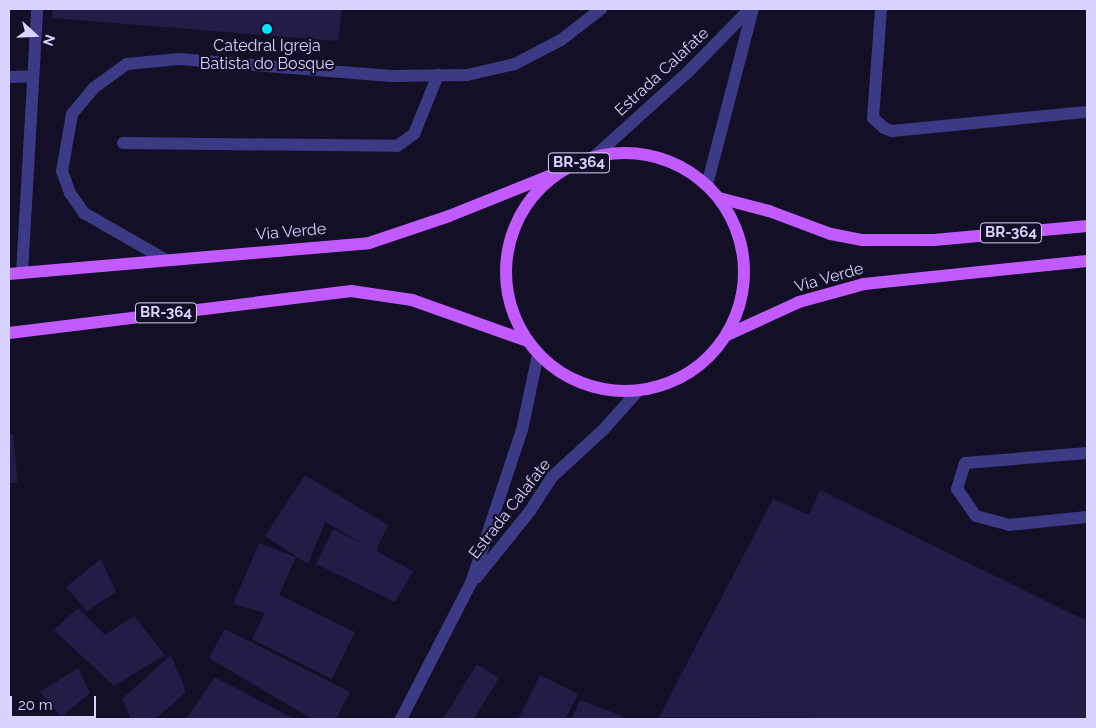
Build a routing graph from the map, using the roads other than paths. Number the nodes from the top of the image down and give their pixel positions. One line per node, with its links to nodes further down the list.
1 (37, 9): 6 (street)
2 (601, 9): 5 (street)
3 (752, 9): 10 (street, Estrada Calafate); 12 (street, Estrada Calafate)
4 (881, 9): 8 (street)
5 (438, 75): 9 (street); 15 (street)
6 (32, 76): 7 (street); 17 (street)
7 (9, 77)
8 (1087, 112)
9 (123, 143)
10 (594, 156): 11 (main road, BR-364); 12 (main road, BR-364)
11 (563, 170): 15 (main road, Via Verde / BR-364); 21 (main road, BR-364)
12 (707, 185): 13 (main road, BR-364)
13 (719, 198): 14 (main road, Via Verde / BR-364); 20 (main road, BR-364)
14 (1087, 226)
15 (166, 260): 17 (main road, Via Verde / BR-364)
16 (1087, 261): 20 (main road, Via Verde / BR-364)
17 (22, 273): 18 (main road, Via Verde / BR-364)
18 (9, 274)
19 (9, 333): 21 (main road, BR-364)
20 (727, 335): 23 (main road, BR-364)
21 (527, 341): 22 (main road, BR-364)
22 (538, 354): 23 (main road, BR-364); 26 (street, Estrada Calafate)
23 (637, 392): 26 (street, Estrada Calafate)
24 (1087, 453): 25 (street)
25 (1087, 517)
26 (471, 584): 27 (street, Estrada Calafate)
27 (402, 719)

